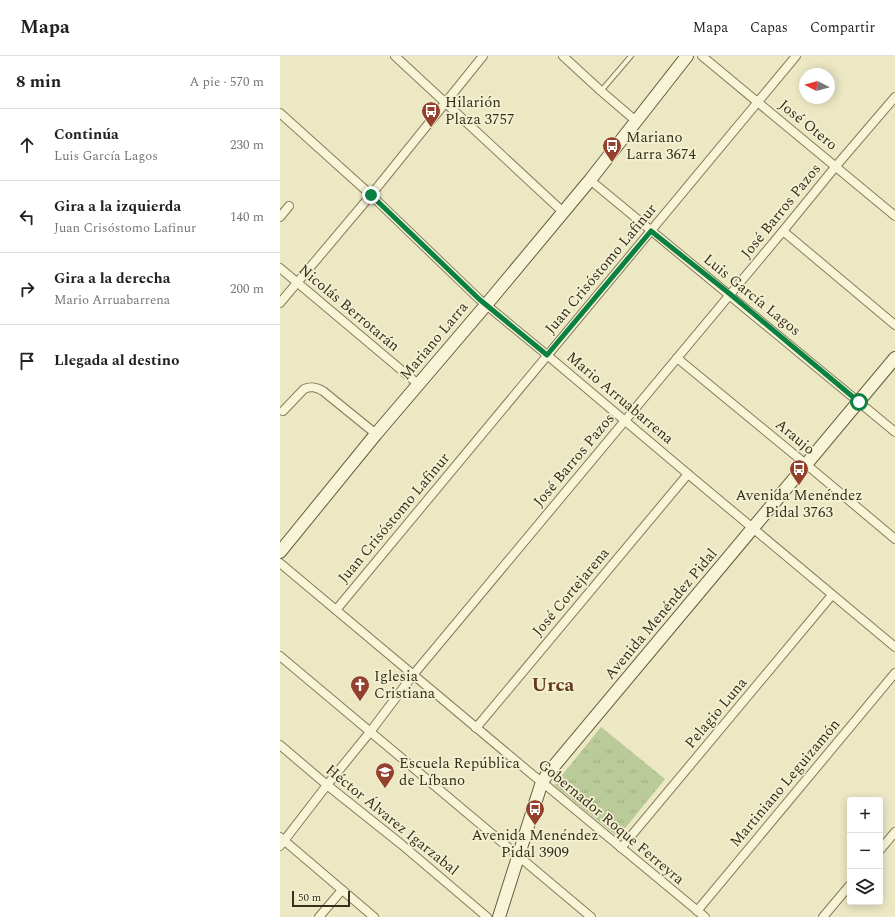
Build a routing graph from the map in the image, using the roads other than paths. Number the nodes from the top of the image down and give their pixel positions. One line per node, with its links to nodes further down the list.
1 (394, 56): 10 (street)
2 (483, 56): 10 (street)
3 (563, 56): 8 (street)
4 (631, 56): 8 (lane)
5 (687, 56): 14 (main road, Mariano Larra)
6 (702, 56): 11 (street, José Otero)
7 (796, 56): 11 (street, Juan Crisóstomo Lafinur)
8 (601, 91): 14 (street)
9 (895, 97): 12 (street, José Barros Pazos)
10 (445, 102): 17 (street); 19 (street)
11 (757, 102): 15 (street, José Otero); 22 (street, Juan Crisóstomo Lafinur)
12 (892, 106): 15 (street, José Barros Pazos)
13 (280, 113): 17 (street, Mario Arruabarrena)
14 (636, 121): 16 (main road, Mariano Larra)
15 (836, 166): 20 (street, José Otero); 23 (street, José Barros Pazos)
16 (590, 180): 19 (main road, Mariano Larra); 22 (street, Luis García Lagos)
17 (371, 195): 25 (street); 28 (street, Mario Arruabarrena)
18 (289, 206): 21 (street)
19 (563, 212): 28 (main road, Mariano Larra)
20 (895, 216)
21 (280, 217)
22 (651, 231): 26 (street, Luis García Lagos); 30 (street, Juan Crisóstomo Lafinur)
23 (783, 231): 26 (street, José Barros Pazos); 29 (street)
24 (280, 268): 25 (street, Nicolás Berrotarán)
25 (297, 282): 27 (street); 33 (street, Nicolás Berrotarán)
26 (730, 294): 31 (street, José Barros Pazos); 34 (street, Luis García Lagos)
27 (280, 303)
28 (486, 305): 30 (street, Mario Arruabarrena); 33 (main road, Mariano Larra)
29 (895, 325)
30 (547, 355): 36 (street, Mario Arruabarrena); 46 (street, Juan Crisóstomo Lafinur)
31 (677, 358): 36 (street, José Barros Pazos); 39 (street, Araujo)
32 (895, 358): 34 (main road, Avenida Menéndez Pidal)
33 (418, 384): 38 (main road, Mariano Larra)
34 (859, 402): 37 (street, Luis García Lagos); 39 (main road, Avenida Menéndez Pidal)
35 (283, 411): 38 (street)
36 (625, 420): 40 (street, Mario Arruabarrena); 50 (street, José Barros Pazos)
37 (895, 432)
38 (376, 434): 43 (main road, Mariano Larra)
39 (807, 465): 41 (main road, Avenida Menéndez Pidal); 42 (street, Araujo)
40 (688, 474): 41 (street, Mario Arruabarrena); 51 (street, José Cortejarena)
41 (753, 529): 45 (street, Mario Arruabarrena); 54 (main road, Avenida Menéndez Pidal)
42 (895, 539)
43 (280, 552)
44 (280, 563): 46 (street, Gobernador Roque Ferreyra)
45 (832, 595): 47 (street, Mario Arruabarrena); 59 (street, Pelagio Luna)
46 (336, 610): 50 (street, Gobernador Roque Ferreyra)
47 (895, 647)
48 (280, 656): 52 (street)
49 (895, 673): 63 (street, Martiniano Leguizamón)
50 (413, 675): 51 (street, Gobernador Roque Ferreyra); 52 (street, José Barros Pazos)
51 (476, 728): 54 (street, Gobernador Roque Ferreyra)
52 (370, 732): 55 (street, José Barros Pazos); 60 (street)
53 (280, 745): 55 (street, Héctor Álvarez Igarzabal)
54 (542, 782): 59 (street, Gobernador Roque Ferreyra); 60 (main road, Avenida Menéndez Pidal)
55 (327, 785): 57 (street, José Barros Pazos); 66 (street, Héctor Álvarez Igarzabal)
56 (895, 832): 58 (street)
57 (281, 841): 62 (street)
58 (883, 846)
59 (622, 848): 63 (street, Gobernador Roque Ferreyra)
60 (518, 856): 67 (main road, Avenida Menéndez Pidal); 68 (street)
61 (847, 889): 70 (street)
62 (342, 890): 64 (street); 65 (street)
63 (697, 911): 69 (street, Gobernador Roque Ferreyra)
64 (319, 917)
65 (374, 917)
66 (487, 917)
67 (499, 917)
68 (591, 917)
69 (705, 917)
70 (823, 917)

